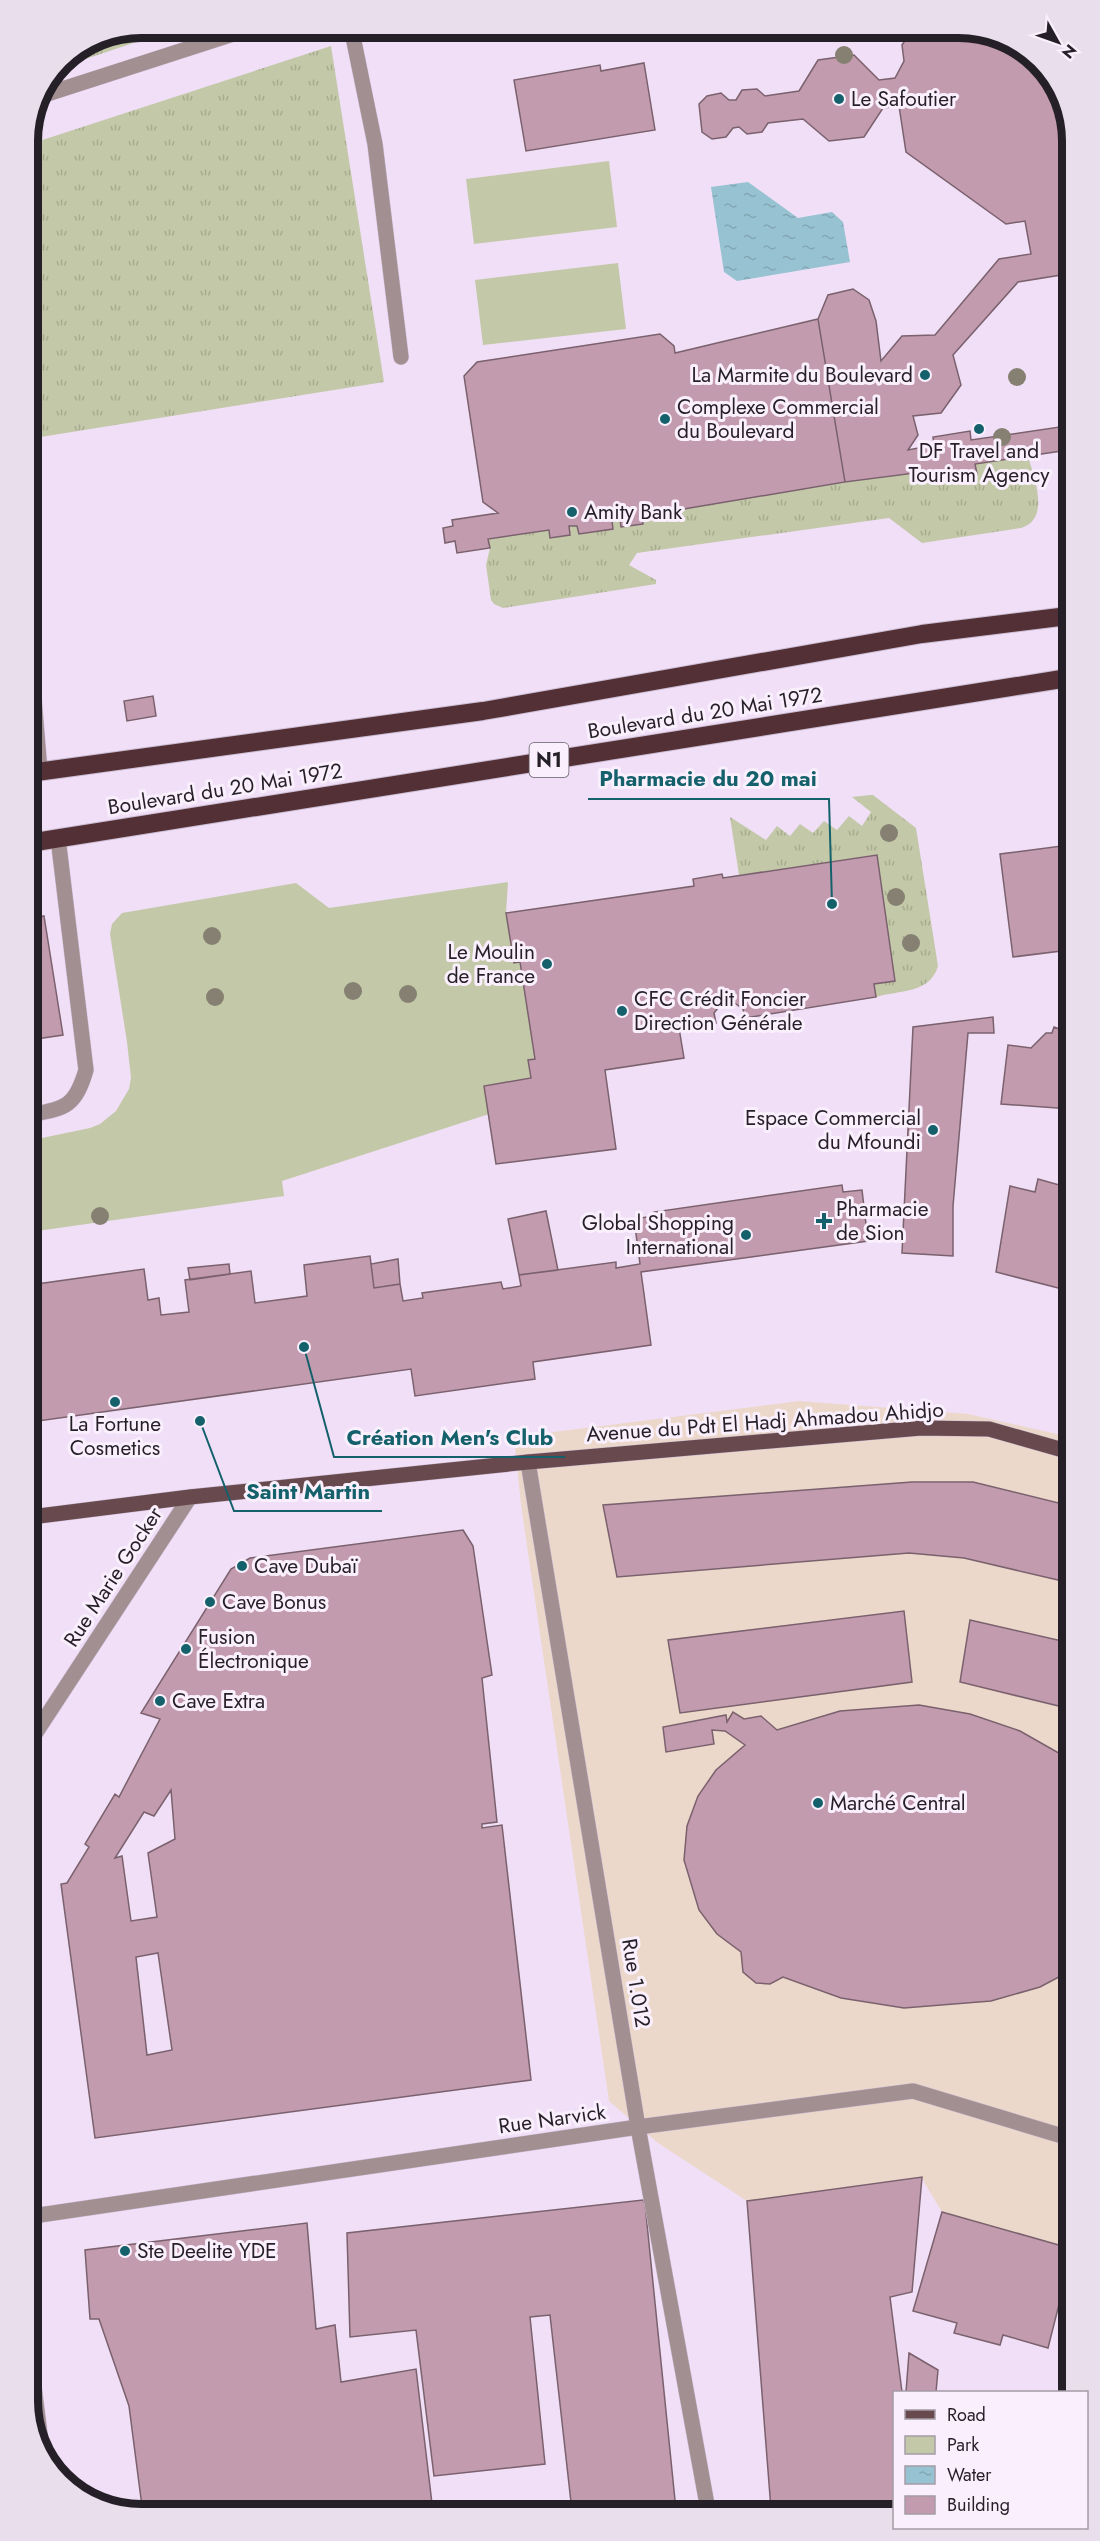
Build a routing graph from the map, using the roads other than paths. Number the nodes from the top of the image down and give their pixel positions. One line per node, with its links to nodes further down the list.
1 (221, 38): 3 (street)
2 (353, 38): 4 (street)
3 (49, 93)
4 (400, 357)
5 (1062, 617): 7 (highway, Boulevard du 20 Mai 1972)
6 (1062, 679): 8 (highway, Boulevard du 20 Mai 1972 / N1)
7 (38, 771)
8 (58, 838): 9 (highway, Boulevard du 20 Mai 1972 / N1); 10 (street)
9 (38, 841)
10 (38, 1113)
11 (1062, 1450): 12 (main road, Avenue du Pdt El Hadj Ahmadou Ahidjo)
12 (528, 1462): 13 (main road, Avenue du Pdt El Hadj Ahmadou Ahidjo); 16 (street, Rue 1.012)
13 (190, 1497): 14 (main road, Avenue du Pdt El Hadj Ahmadou Ahidjo); 15 (street, Rue Marie Gocker)
14 (38, 1516)
15 (38, 1729)
16 (638, 2127): 17 (street, Rue Narvick); 18 (street, Rue Narvick); 19 (street, Rue 1.012)
17 (1062, 2136)
18 (38, 2215)
19 (707, 2504)

